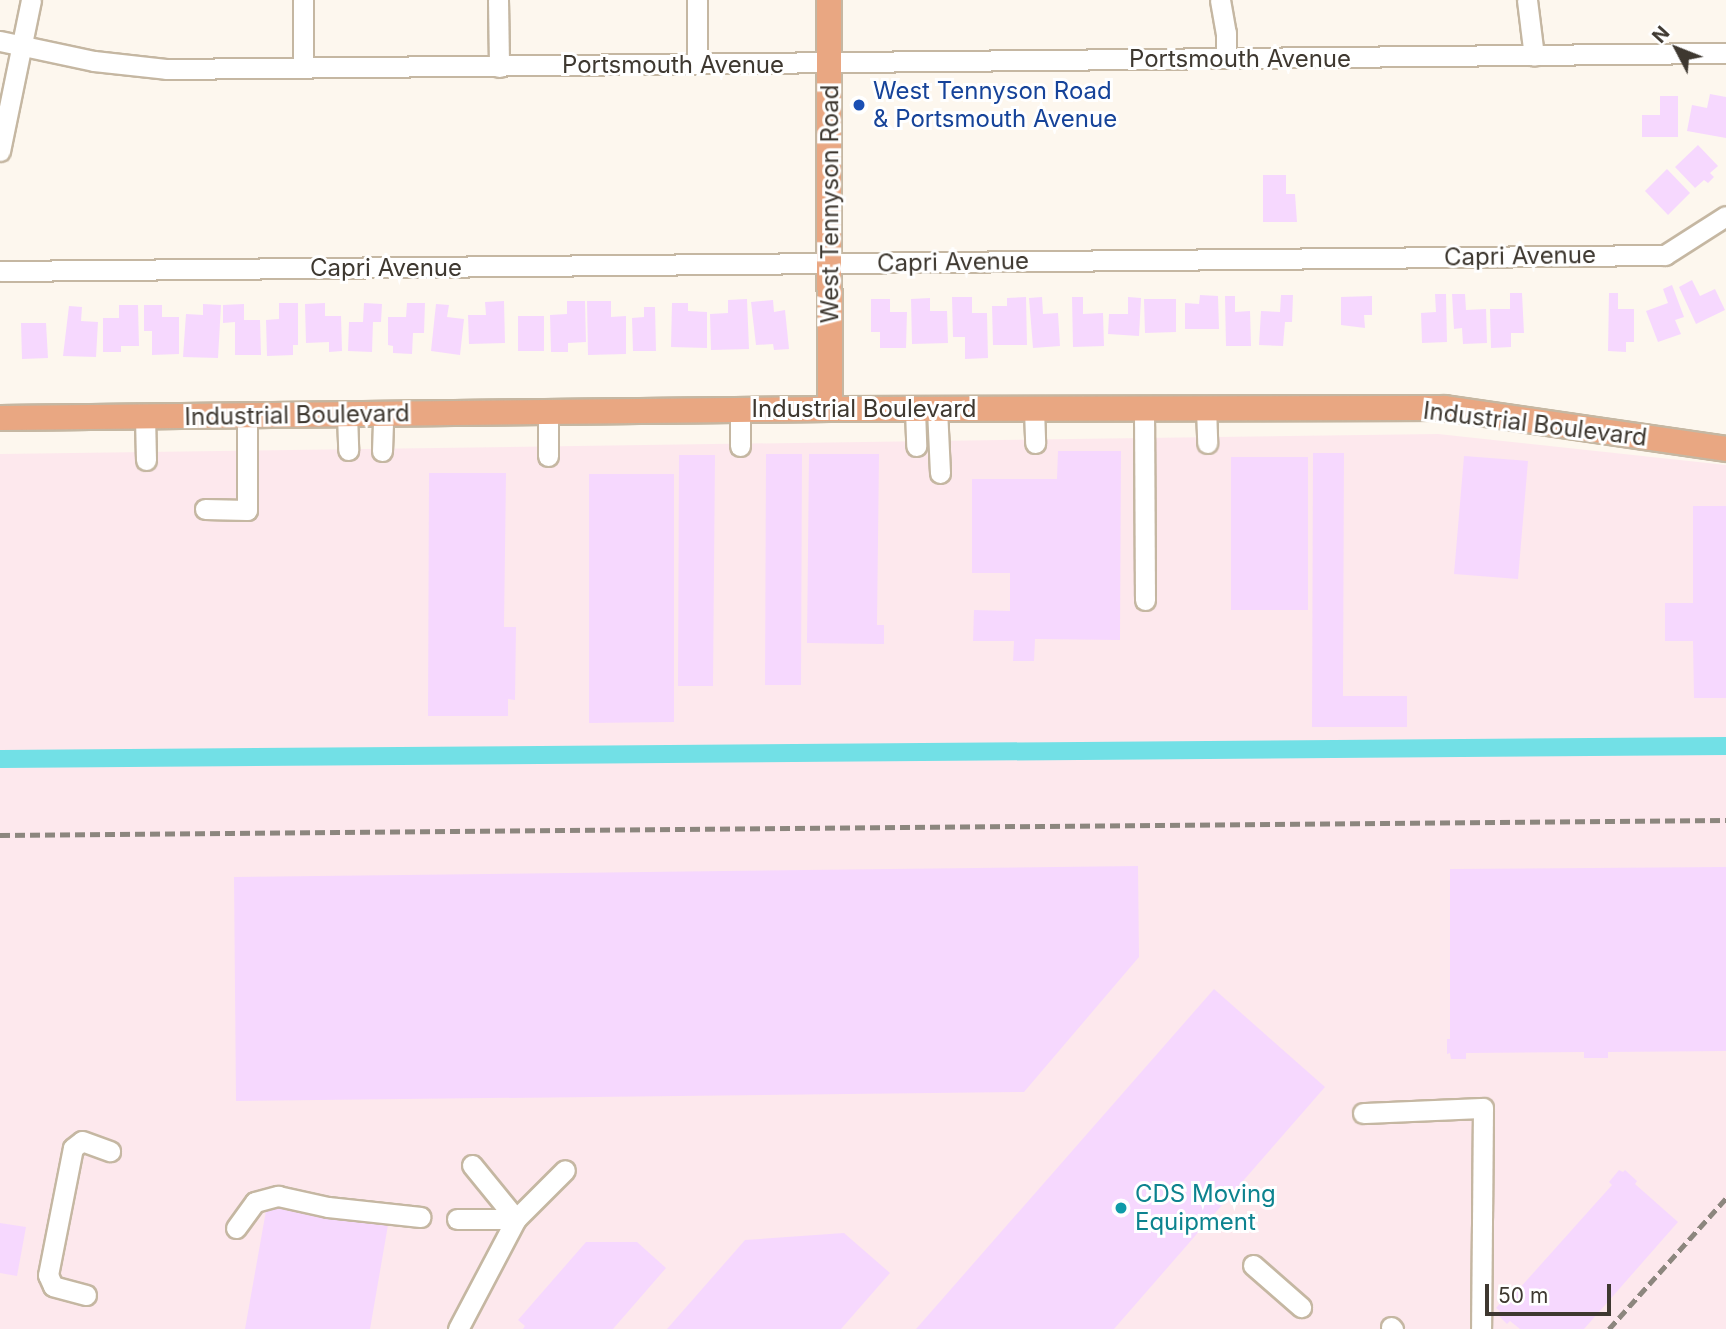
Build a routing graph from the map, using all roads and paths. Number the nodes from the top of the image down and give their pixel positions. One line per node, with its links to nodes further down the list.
1 (31, 0): 9 (street)
2 (303, 0): 16 (street)
3 (498, 0): 15 (street)
4 (697, 0): 13 (street)
5 (829, 0): 14 (main road, West Tennyson Road)
6 (1220, 0): 12 (street)
7 (1527, 0): 11 (street)
8 (0, 41): 9 (street, Portsmouth Avenue)
9 (21, 45): 16 (street, Portsmouth Avenue); 17 (street)
10 (1726, 53): 11 (street, Portsmouth Avenue)
11 (1534, 56): 12 (street, Portsmouth Avenue)
12 (1226, 57): 14 (street, Portsmouth Avenue)
13 (697, 64): 14 (street, Portsmouth Avenue); 15 (street, Portsmouth Avenue)
14 (829, 64): 19 (main road, West Tennyson Road)
15 (499, 67): 16 (street, Portsmouth Avenue)
16 (303, 68)
17 (0, 150)
18 (1726, 216): 19 (street, Capri Avenue)
19 (830, 264): 20 (street, Capri Avenue); 23 (main road, West Tennyson Road)
20 (0, 271)
21 (1206, 407): 22 (main road, Industrial Boulevard); 34 (street); 37 (main road, Industrial Boulevard)
22 (1144, 408): 25 (main road, Industrial Boulevard); 44 (street)
23 (830, 409): 24 (main road, Industrial Boulevard); 26 (main road, Industrial Boulevard)
24 (926, 409): 25 (main road, Industrial Boulevard); 36 (street); 42 (street)
25 (1034, 409): 33 (street)
26 (740, 410): 27 (main road, Industrial Boulevard); 35 (street)
27 (548, 412): 29 (main road, Industrial Boulevard); 40 (street)
28 (347, 414): 29 (main road, Industrial Boulevard); 31 (main road, Industrial Boulevard); 38 (street)
29 (383, 414): 39 (street)
30 (145, 416): 31 (main road, Industrial Boulevard); 32 (main road, Industrial Boulevard); 41 (street)
31 (247, 416): 43 (street)
32 (0, 418)
33 (1035, 443)
34 (1207, 443)
35 (740, 446)
36 (916, 446)
37 (1726, 449)
38 (348, 450)
39 (383, 451)
40 (548, 456)
41 (146, 460)
42 (940, 473)
43 (205, 509)
44 (1146, 600)
45 (1363, 1113): 57 (street)
46 (110, 1151): 54 (street)
47 (472, 1165): 51 (street)
48 (565, 1170): 51 (street)
49 (420, 1217): 52 (street)
50 (457, 1219): 51 (street)
51 (516, 1219): 56 (street)
52 (236, 1228)
53 (1253, 1265): 55 (street)
54 (86, 1295)
55 (1301, 1307)
56 (458, 1329)
57 (1481, 1329)

